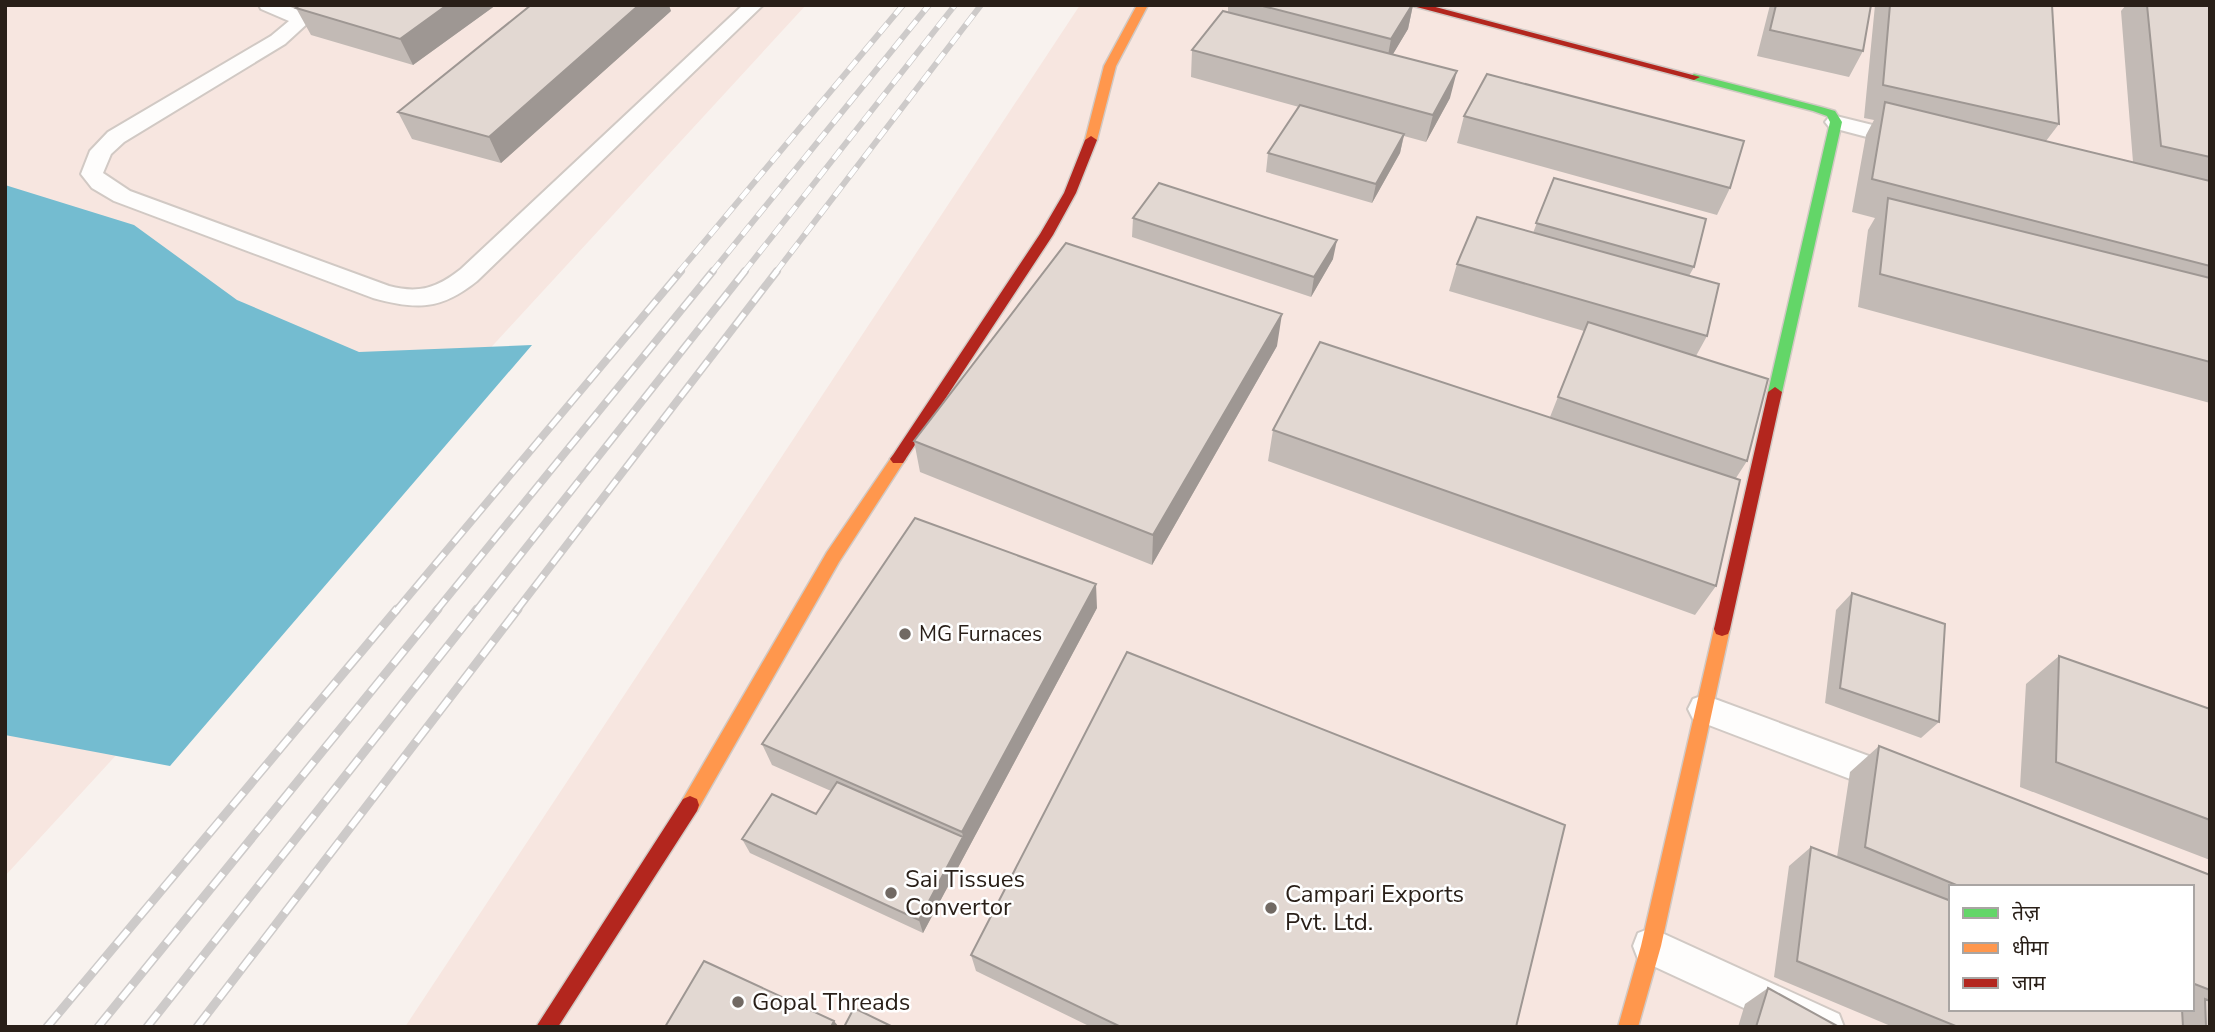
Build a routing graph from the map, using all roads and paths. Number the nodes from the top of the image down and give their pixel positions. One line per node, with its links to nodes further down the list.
1 (268, 5): 2 (lane)
2 (754, 5)
3 (1143, 5): 10 (street)
4 (1414, 5): 5 (street)
5 (1836, 122): 6 (lane); 7 (street)
6 (1929, 146)
7 (1704, 709): 8 (lane); 9 (street)
8 (1925, 793)
9 (1651, 946): 11 (street); 12 (lane)
10 (546, 1027)
11 (1628, 1027)
12 (1826, 1027)

